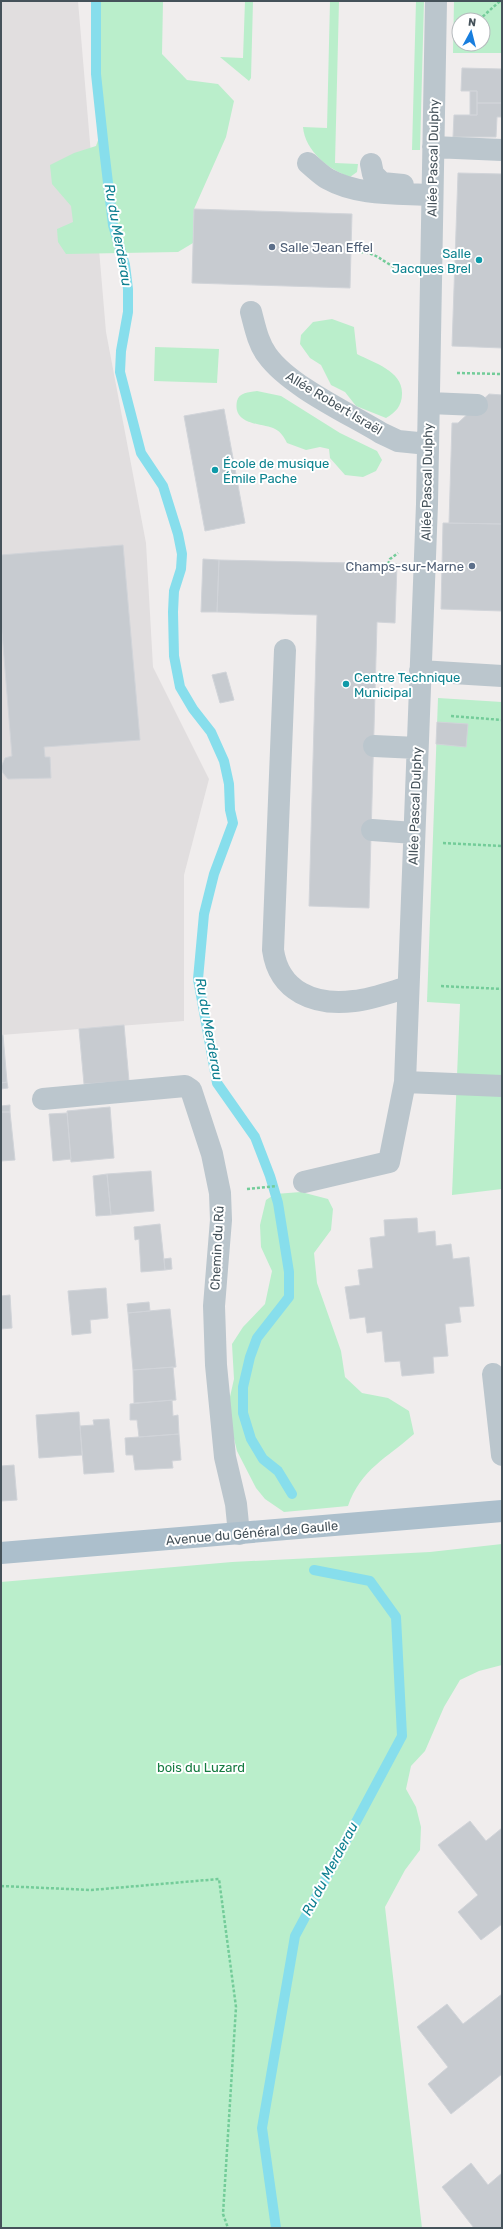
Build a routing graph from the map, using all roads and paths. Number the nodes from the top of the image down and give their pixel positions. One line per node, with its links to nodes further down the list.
1 (436, 1): 4 (street, Allée Pascal Dulphy)
2 (500, 1): 3 (path)
3 (488, 12)
4 (433, 147): 5 (street); 8 (street, Allée Pascal Dulphy)
5 (502, 150)
6 (308, 163): 8 (street)
7 (371, 164): 8 (street)
8 (432, 190): 10 (street, Allée Pascal Dulphy)
9 (350, 252): 10 (path)
10 (431, 273): 14 (street, Allée Pascal Dulphy)
11 (251, 312): 16 (street, Allée Robert Israël)
12 (458, 373): 13 (path)
13 (502, 374)
14 (429, 403): 15 (street); 16 (street, Allée Pascal Dulphy)
15 (477, 405)
16 (428, 444): 20 (street, Allée Pascal Dulphy)
17 (403, 551): 18 (path)
18 (388, 564)
19 (285, 650): 30 (street)
20 (420, 671): 21 (street); 25 (street, Allée Pascal Dulphy)
21 (502, 676)
22 (451, 716): 23 (path)
23 (502, 720)
24 (374, 746): 25 (street)
25 (417, 748): 27 (street, Allée Pascal Dulphy)
26 (372, 830): 27 (street)
27 (414, 837): 28 (path); 30 (street, Allée Pascal Dulphy)
28 (502, 846)
29 (441, 986): 31 (path)
30 (408, 987): 32 (street, Allée Pascal Dulphy)
31 (502, 989)
32 (405, 1082): 33 (street); 35 (street, Allée Pascal Dulphy)
33 (502, 1086)
34 (44, 1099): 39 (street, Chemin du Rû)
35 (304, 1182)
36 (493, 1374): 37 (street)
37 (502, 1455)
38 (502, 1511): 39 (main road, Avenue du Général de Gaulle)
39 (239, 1534): 40 (main road, Avenue du Général de Gaulle)
40 (1, 1553)
41 (1, 1886): 42 (path)
42 (228, 2228)

